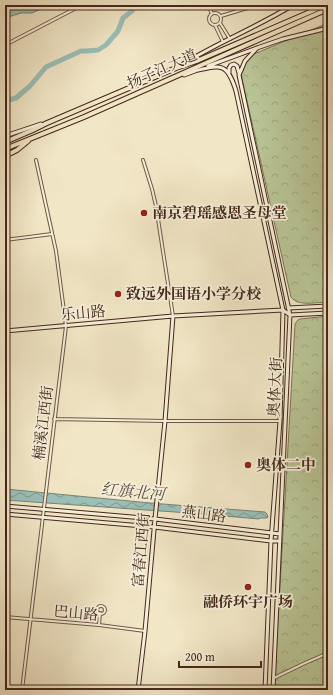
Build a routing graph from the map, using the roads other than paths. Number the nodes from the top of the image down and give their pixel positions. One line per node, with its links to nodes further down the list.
1 (82, 5): 14 (street)
2 (208, 5): 7 (street)
3 (261, 5): 8 (street)
4 (292, 5): 12 (main road)
5 (326, 5): 16 (highway, 扬子江大道)
6 (328, 9): 20 (highway, 扬子江大道)
7 (212, 14): 8 (street); 10 (street)
8 (221, 16): 9 (street)
9 (220, 22): 10 (street); 12 (street)
10 (215, 25): 13 (street)
11 (328, 28): 15 (main road)
12 (230, 39): 13 (main road)
13 (224, 42): 16 (main road)
14 (5, 45)
15 (257, 48): 17 (main road); 19 (main road)
16 (176, 68): 21 (highway, 扬子江大道)
17 (194, 71): 18 (main road); 20 (main road)
18 (229, 73): 19 (main road); 33 (main road, 奥体大街)
19 (239, 75): 32 (main road, 奥体大街)
20 (152, 87): 23 (highway, 扬子江大道)
21 (47, 123): 22 (main road, 扬子江大道); 24 (highway, 扬子江大道)
22 (5, 136)
23 (30, 139): 25 (highway, 扬子江大道); 26 (highway)
24 (5, 142)
25 (5, 149)
26 (5, 156)
27 (36, 160): 29 (street, 楠溪江西街)
28 (143, 160): 36 (street)
29 (52, 234): 30 (street); 37 (street, 楠溪江西街)
30 (5, 240)
31 (328, 306): 32 (main road, 乐山路)
32 (288, 308): 33 (main road, 乐山路); 35 (main road, 奥体大街)
33 (283, 310): 35 (main road); 36 (main road, 乐山路); 41 (main road, 奥体大街)
34 (328, 313): 35 (main road)
35 (290, 315): 49 (main road, 奥体大街)
36 (173, 316): 37 (main road, 乐山路); 40 (main road, 富春江西街)
37 (66, 326): 38 (main road, 乐山路); 39 (street, 楠溪江西街)
38 (5, 331)
39 (54, 419): 40 (street); 43 (street, 楠溪江西街)
40 (165, 421): 41 (street); 46 (main road, 富春江西街)
41 (280, 421): 48 (main road, 奥体大街)
42 (5, 506): 43 (main road, 燕山路)
43 (43, 509): 45 (street, 楠溪江西街); 46 (main road, 燕山路)
44 (5, 514): 45 (main road, 燕山路)
45 (42, 517): 47 (main road, 燕山路); 54 (street, 楠溪江西街)
46 (155, 519): 47 (main road, 富春江西街); 48 (main road, 燕山路)
47 (154, 527): 51 (main road, 燕山路); 56 (main road, 富春江西街)
48 (272, 533): 49 (main road, 燕山路); 51 (main road, 奥体大街)
49 (280, 534): 50 (main road, 奥体大街)
50 (280, 540): 51 (main road, 燕山路); 58 (main road, 奥体大街)
51 (271, 541): 61 (main road, 奥体大街)
52 (100, 613): 55 (street)
53 (5, 617): 54 (street, 巴山路)
54 (30, 620): 55 (street, 巴山路); 59 (street, 楠溪江西街)
55 (99, 625): 56 (street, 巴山路)
56 (145, 630): 60 (main road, 富春江西街)
57 (328, 653): 58 (street)
58 (273, 679): 62 (main road, 奥体大街)
59 (22, 690)
60 (138, 690)
61 (265, 690)
62 (273, 690)

